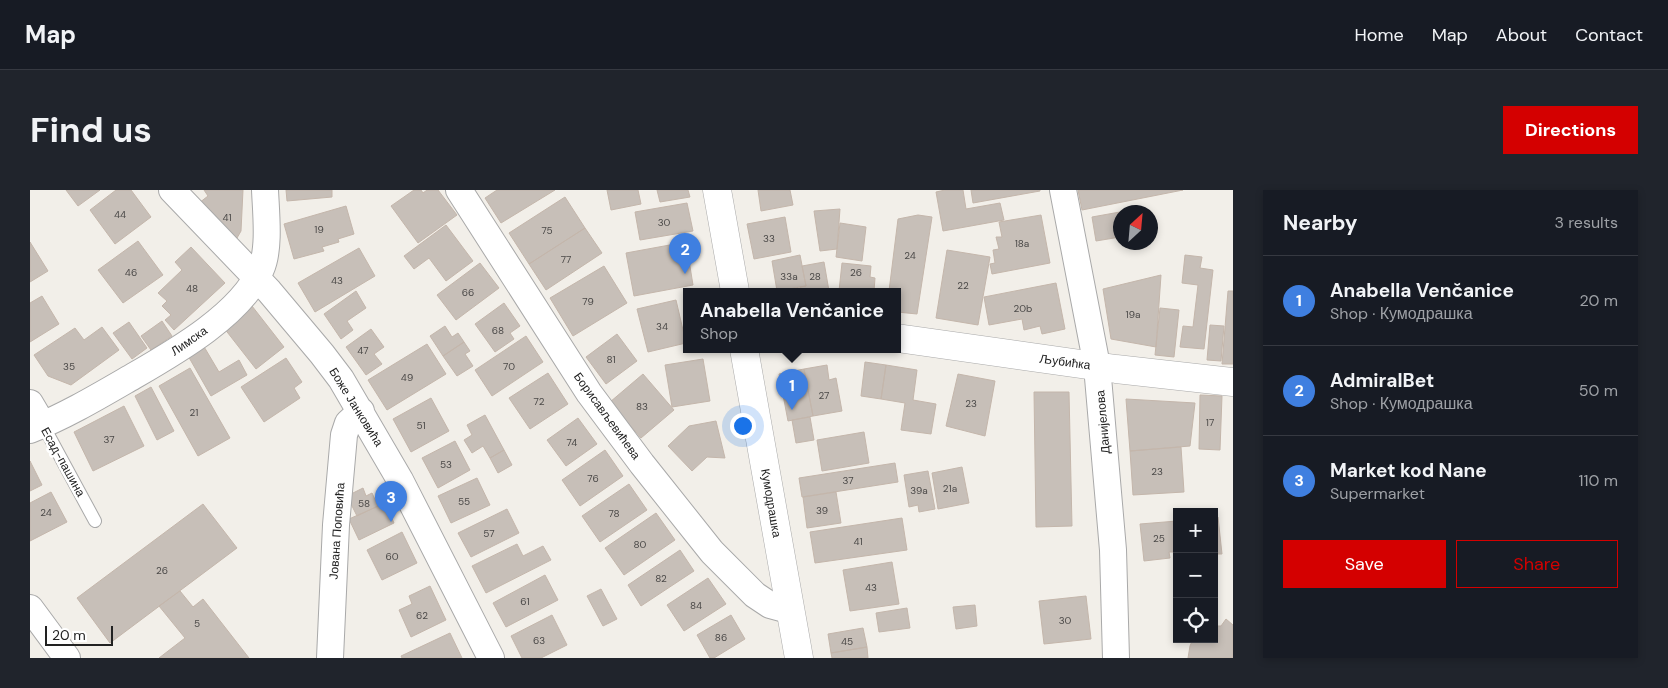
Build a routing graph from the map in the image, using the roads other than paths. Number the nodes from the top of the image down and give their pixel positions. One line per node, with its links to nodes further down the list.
1 (172, 190): 6 (street, Боже Јанковића)
2 (265, 190): 6 (street, Лимска)
3 (459, 190): 16 (street, Борисављевићева)
4 (717, 190): 7 (street)
5 (1063, 190): 10 (street, Данијелова)
6 (256, 278): 12 (street, Боже Јанковића); 13 (street, Лимска)
7 (734, 288)
8 (901, 339): 10 (street, Љубићка)
9 (745, 353): 16 (street, Кумодрашка)
10 (1097, 366): 11 (street, Љубићка); 21 (street, Данијелова)
11 (1233, 382)
12 (361, 411): 18 (street, Јована Поповића); 19 (street, Боже Јанковића)
13 (34, 419): 14 (lane, Есад-пашина)
14 (95, 521)
15 (30, 608): 17 (street)
16 (790, 609): 20 (street, Кумодрашка)
17 (67, 658)
18 (330, 658)
19 (491, 658)
20 (799, 658)
21 (1116, 658)

